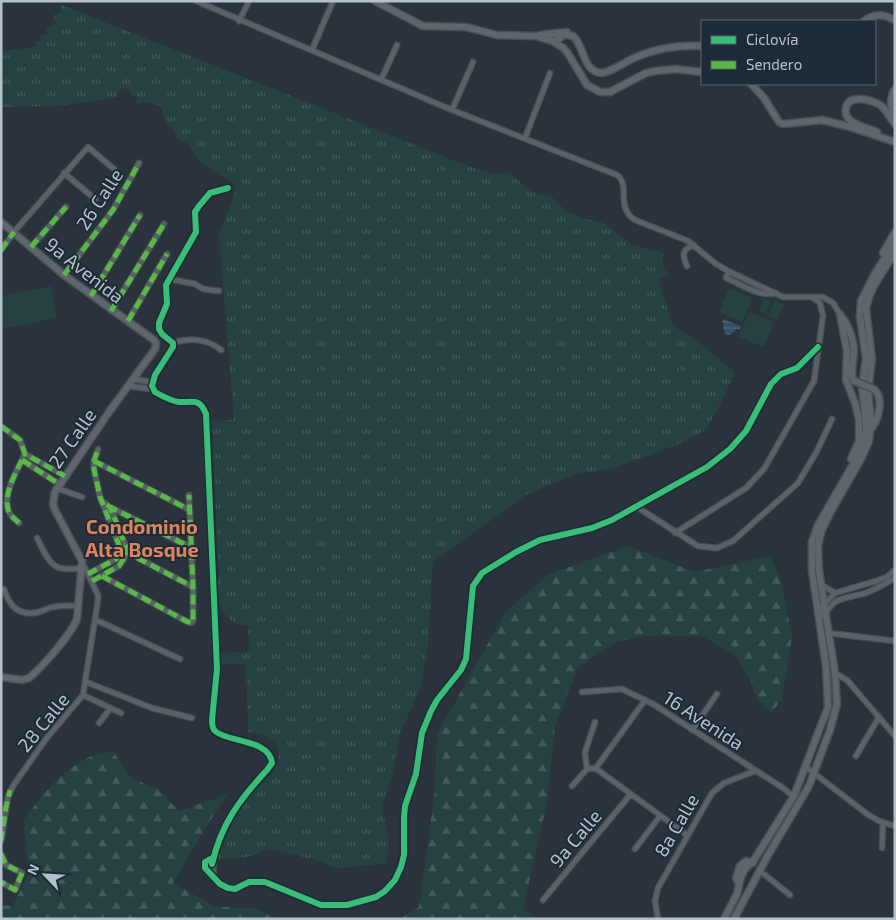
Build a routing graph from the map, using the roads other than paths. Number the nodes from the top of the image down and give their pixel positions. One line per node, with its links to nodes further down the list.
1 (196, 1): 7 (street)
2 (249, 1): 7 (street)
3 (333, 1): 13 (street)
4 (375, 1): 8 (main road)
5 (866, 20): 6 (main road)
6 (895, 20)
7 (239, 21): 13 (street)
8 (536, 36): 9 (main road); 10 (main road)
9 (573, 36): 10 (main road); 12 (main road)
10 (559, 44): 15 (main road)
11 (397, 45): 17 (street)
12 (701, 46)
13 (312, 50): 17 (street)
14 (473, 62): 20 (street)
15 (701, 72)
16 (550, 73): 23 (street)
17 (381, 80): 20 (street)
18 (752, 85): 24 (main road)
19 (895, 89): 21 (main road)
20 (452, 110): 23 (street)
21 (895, 116)
22 (895, 124): 24 (main road)
23 (525, 138): 37 (street)
24 (895, 140)
25 (140, 162): 44 (street, 26 Calle)
26 (114, 169): 27 (street)
27 (64, 173): 29 (street); 34 (street)
28 (228, 188): 45 (street)
29 (95, 199)
30 (66, 207): 38 (street)
31 (140, 215): 47 (street)
32 (164, 224): 49 (street)
33 (2, 225): 34 (main road, 9a Avenida)
34 (14, 232): 38 (main road, 9a Avenida); 39 (street)
35 (895, 232): 42 (main road)
36 (895, 242): 42 (main road)
37 (694, 245): 43 (street); 48 (street)
38 (31, 247): 44 (main road, 9a Avenida)
39 (1, 250)
40 (167, 254): 51 (street)
41 (893, 256): 62 (main road)
42 (882, 262): 69 (main road)
43 (687, 266)
44 (64, 275): 47 (main road, 9a Avenida)
45 (169, 279): 46 (street); 53 (street)
46 (219, 291)
47 (92, 296): 49 (main road, 9a Avenida)
48 (812, 298): 50 (street); 54 (street)
49 (111, 311): 51 (main road, 9a Avenida)
50 (840, 314): 62 (main road, bridge); 69 (main road)
51 (128, 321): 52 (main road, 9a Avenida)
52 (154, 340): 56 (main road, 27 Calle)
53 (173, 343): 55 (street); 57 (street)
54 (818, 347): 74 (street); 78 (street)
55 (221, 350)
56 (133, 379): 57 (street); 58 (main road, 27 Calle)
57 (152, 382): 59 (street)
58 (128, 386): 59 (street); 67 (main road, 27 Calle)
59 (152, 390): 140 (street)
60 (832, 419): 78 (street)
61 (1, 426): 64 (street)
62 (871, 428): 83 (main road)
63 (98, 449): 66 (street)
64 (25, 454): 65 (street); 67 (street)
65 (22, 460): 68 (street); 77 (street)
66 (94, 461): 72 (street); 76 (street)
67 (65, 476): 68 (main road, 27 Calle)
68 (57, 486): 71 (street); 84 (main road, 27 Calle)
69 (836, 492): 83 (main road)
70 (189, 495): 76 (street)
71 (82, 496)
72 (101, 501): 73 (street); 75 (street)
73 (110, 507): 75 (street); 80 (street); 82 (street)
74 (637, 507): 78 (street); 144 (street)
75 (104, 510): 81 (street)
76 (190, 510): 80 (street)
77 (18, 523)
78 (675, 533)
79 (37, 538): 84 (street)
80 (192, 548): 92 (street)
81 (121, 550): 82 (street); 87 (street)
82 (128, 552): 88 (street); 92 (street)
83 (814, 556): 86 (main road)
84 (81, 565): 87 (street, 28 Calle); 96 (main road)
85 (895, 570): 94 (street)
86 (815, 571): 91 (main road); 103 (main road)
87 (88, 574): 90 (street, 28 Calle)
88 (102, 576): 90 (street); 92 (street)
89 (895, 578): 97 (street)
90 (92, 581): 98 (street, 28 Calle)
91 (820, 584): 94 (street); 95 (main road)
92 (193, 587)
93 (4, 589): 96 (street)
94 (835, 593): 95 (street)
95 (823, 604): 97 (main road); 103 (street)
96 (78, 606): 106 (main road)
97 (825, 615): 99 (main road)
98 (96, 620): 104 (street); 107 (street, 28 Calle)
99 (828, 632): 100 (street); 102 (main road)
100 (841, 634): 101 (street); 102 (street)
101 (895, 641)
102 (830, 648): 105 (main road)
103 (823, 651): 108 (main road)
104 (180, 659)
105 (835, 673): 108 (main road); 115 (street); 126 (main road)
106 (1, 676)
107 (86, 682): 111 (street, 28 Calle); 116 (street)
108 (828, 685): 122 (main road)
109 (582, 692): 112 (street, 16 Avenida)
110 (718, 694): 119 (street)
111 (83, 695): 113 (street); 131 (street, 28 Calle)
112 (645, 700): 119 (street, 16 Avenida); 123 (street)
113 (110, 709): 114 (street); 118 (street)
114 (121, 713)
115 (878, 717): 120 (street); 121 (street)
116 (192, 718)
117 (594, 722): 124 (street)
118 (99, 724)
119 (692, 730): 125 (street, 16 Avenida)
120 (895, 736)
121 (856, 756)
122 (806, 767): 126 (street); 129 (main road)
123 (596, 768): 124 (street); 128 (street)
124 (587, 769): 127 (street)
125 (755, 771): 129 (street, 16 Avenida); 136 (street, 8a Calle)
126 (814, 774): 130 (main road); 133 (street)
127 (572, 786)
128 (630, 795): 132 (street); 149 (street, 9a Calle)
129 (794, 796): 130 (street, 16 Avenida); 142 (main road)
130 (801, 801): 143 (main road)
131 (3, 807): 135 (street, 28 Calle)
132 (660, 816): 136 (street); 139 (street)
133 (883, 822): 134 (street); 138 (street)
134 (895, 826)
135 (2, 832): 137 (street, 28 Calle)
136 (687, 835): 150 (street, 8a Calle)
137 (1, 840)
138 (882, 848)
139 (635, 849)
140 (214, 857): 144 (street); 144 (street)
141 (2, 859): 145 (street)
142 (752, 863): 143 (main road); 146 (main road)
143 (760, 871): 147 (main road); 148 (street)
144 (214, 877)
145 (1, 882)
146 (740, 886): 147 (main road); 151 (main road)
147 (750, 889): 152 (main road)
148 (790, 895)
149 (543, 900)
150 (658, 919)
151 (724, 919)
152 (734, 919)

